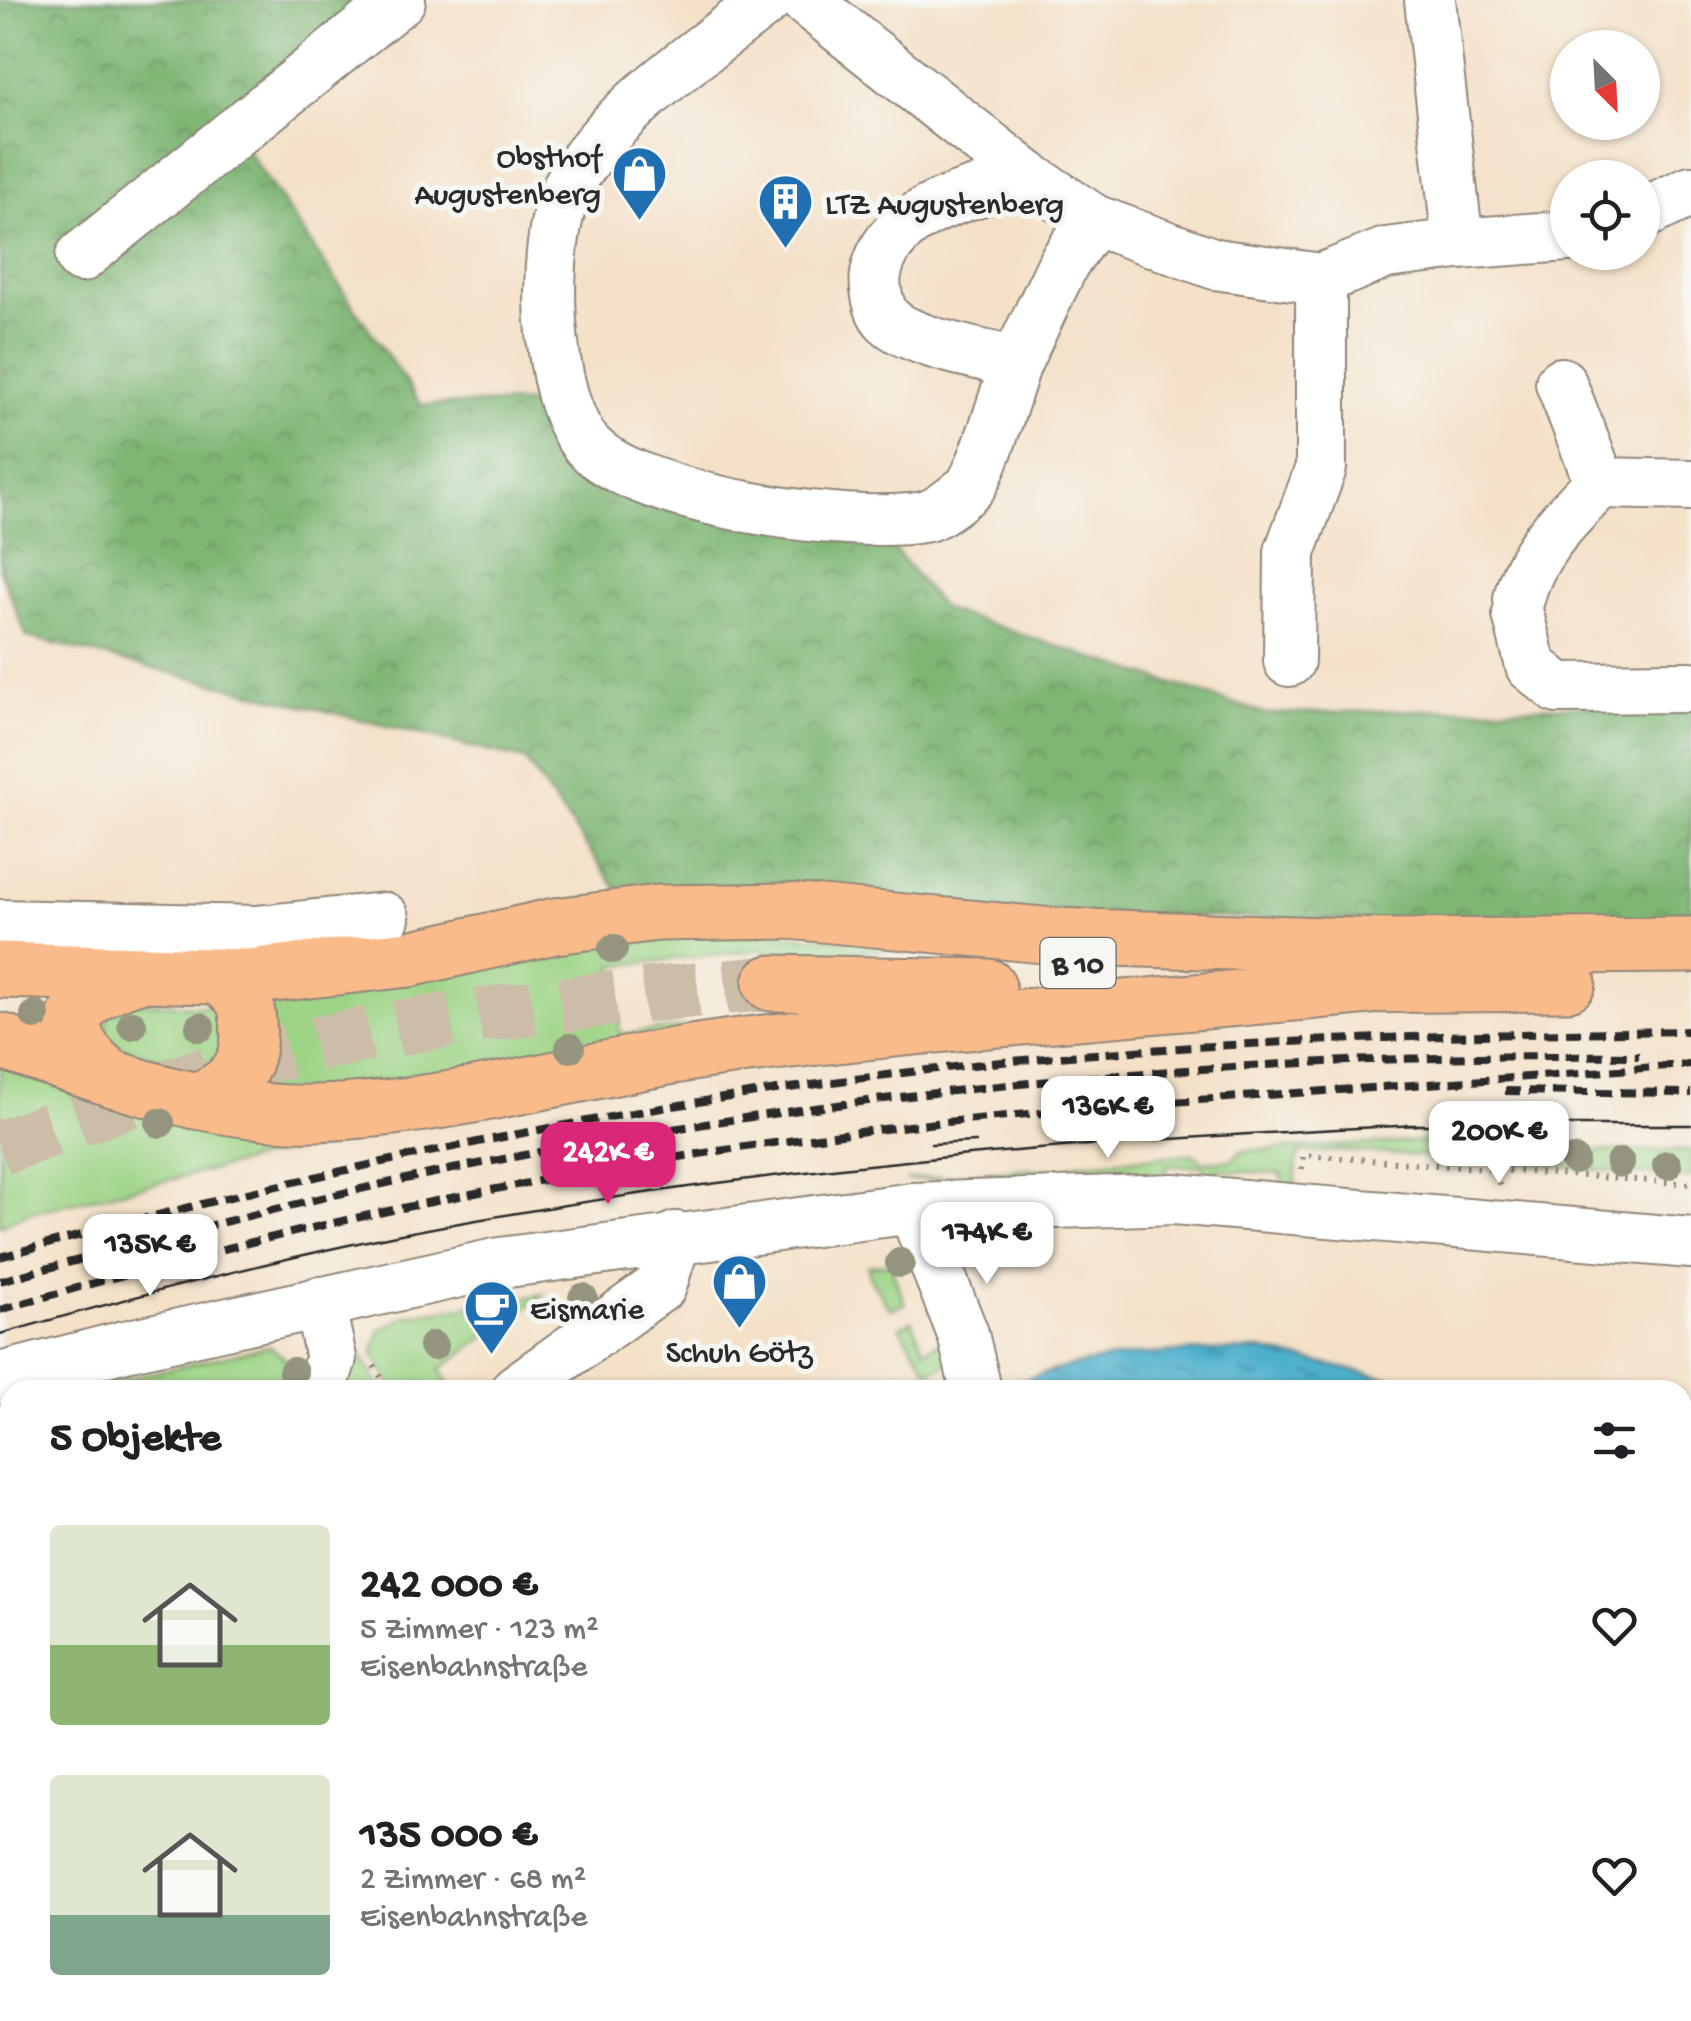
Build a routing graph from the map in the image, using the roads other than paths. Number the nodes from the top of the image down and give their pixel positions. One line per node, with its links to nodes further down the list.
1 (400, 0): 11 (street)
2 (767, 0): 13 (street)
3 (805, 0): 5 (street)
4 (1430, 0): 10 (street)
5 (1027, 176): 8 (street); 13 (street)
6 (1691, 191): 7 (street)
7 (1660, 206)
8 (1094, 220): 12 (street); 13 (street)
9 (1550, 237): 10 (street)
10 (1458, 244): 12 (street)
11 (80, 256)
12 (1322, 279): 17 (street)
13 (1016, 363)
14 (1560, 383): 15 (street)
15 (1600, 483): 16 (street); 18 (street)
16 (1691, 485)
17 (1288, 661)
18 (1691, 687)
19 (384, 918): 24 (street)
20 (0, 926): 24 (street)
21 (1691, 946): 22 (highway, B 10)
22 (1378, 966): 22 (highway, B 10); 24 (highway); 26 (highway, B 10); 29 (highway)
23 (0, 970): 25 (highway)
24 (242, 970): 25 (highway); 29 (highway)
25 (141, 974): 28 (highway)
26 (1691, 981)
27 (0, 1042): 28 (highway)
28 (112, 1079): 29 (highway)
29 (196, 1101)
30 (913, 1208): 31 (street); 32 (street); 37 (street)
31 (676, 1237): 33 (street); 36 (street)
32 (1691, 1243)
33 (319, 1302): 34 (street); 35 (street)
34 (0, 1378)
35 (324, 1380)
36 (530, 1380)
37 (974, 1380)

